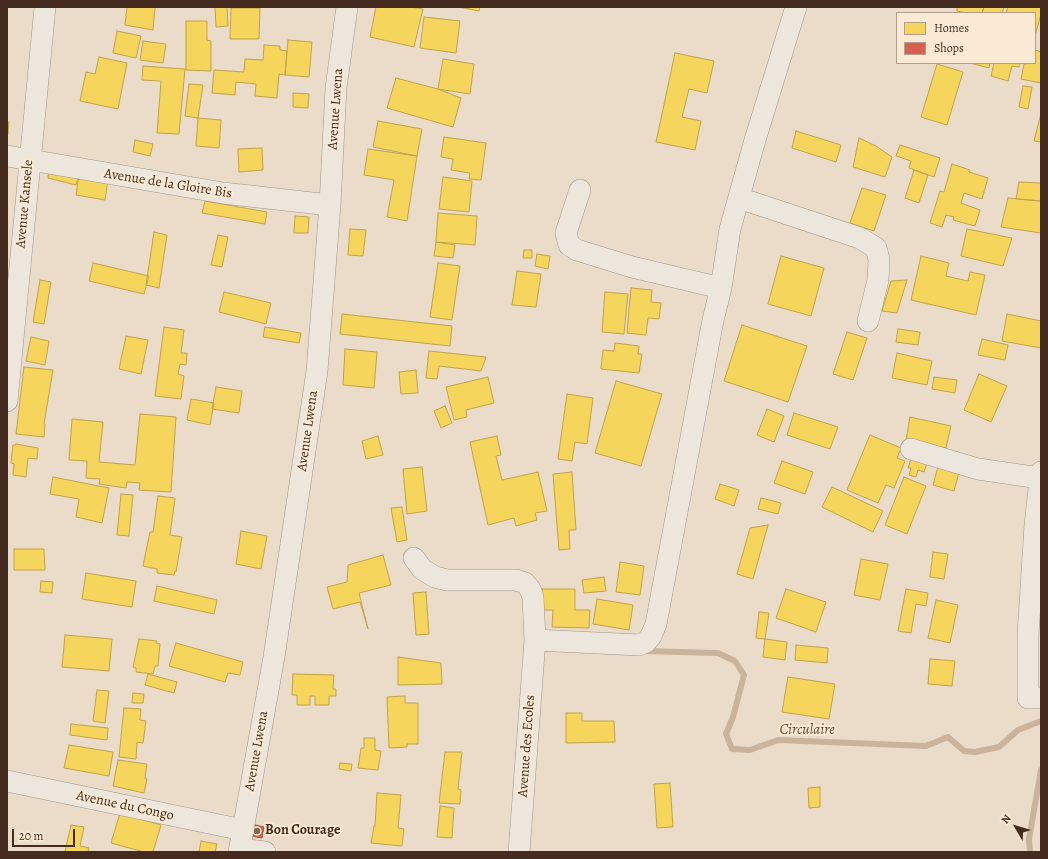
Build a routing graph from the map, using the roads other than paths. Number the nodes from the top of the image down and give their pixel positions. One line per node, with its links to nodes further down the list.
1 (45, 7): 5 (street, Avenue Kansele)
2 (347, 7): 8 (street, Avenue Lwena)
3 (796, 7): 7 (street)
4 (7, 156): 5 (street, Avenue de la Gloire Bis)
5 (29, 161): 8 (street, Avenue de la Gloire Bis); 11 (street, Avenue Kansele)
6 (580, 190): 9 (street)
7 (739, 198): 9 (street); 10 (street)
8 (330, 205): 18 (street, Avenue Lwena)
9 (721, 288): 15 (street)
10 (868, 321)
11 (7, 401)
12 (911, 449): 13 (street)
13 (1040, 475): 16 (street)
14 (414, 558): 15 (street, Avenue des Ecoles)
15 (535, 640): 20 (street, Avenue des Ecoles)
16 (1034, 698)
17 (7, 781): 18 (street, Avenue du Congo)
18 (241, 844): 19 (street, Avenue du Congo)
19 (265, 852)
20 (519, 852)

